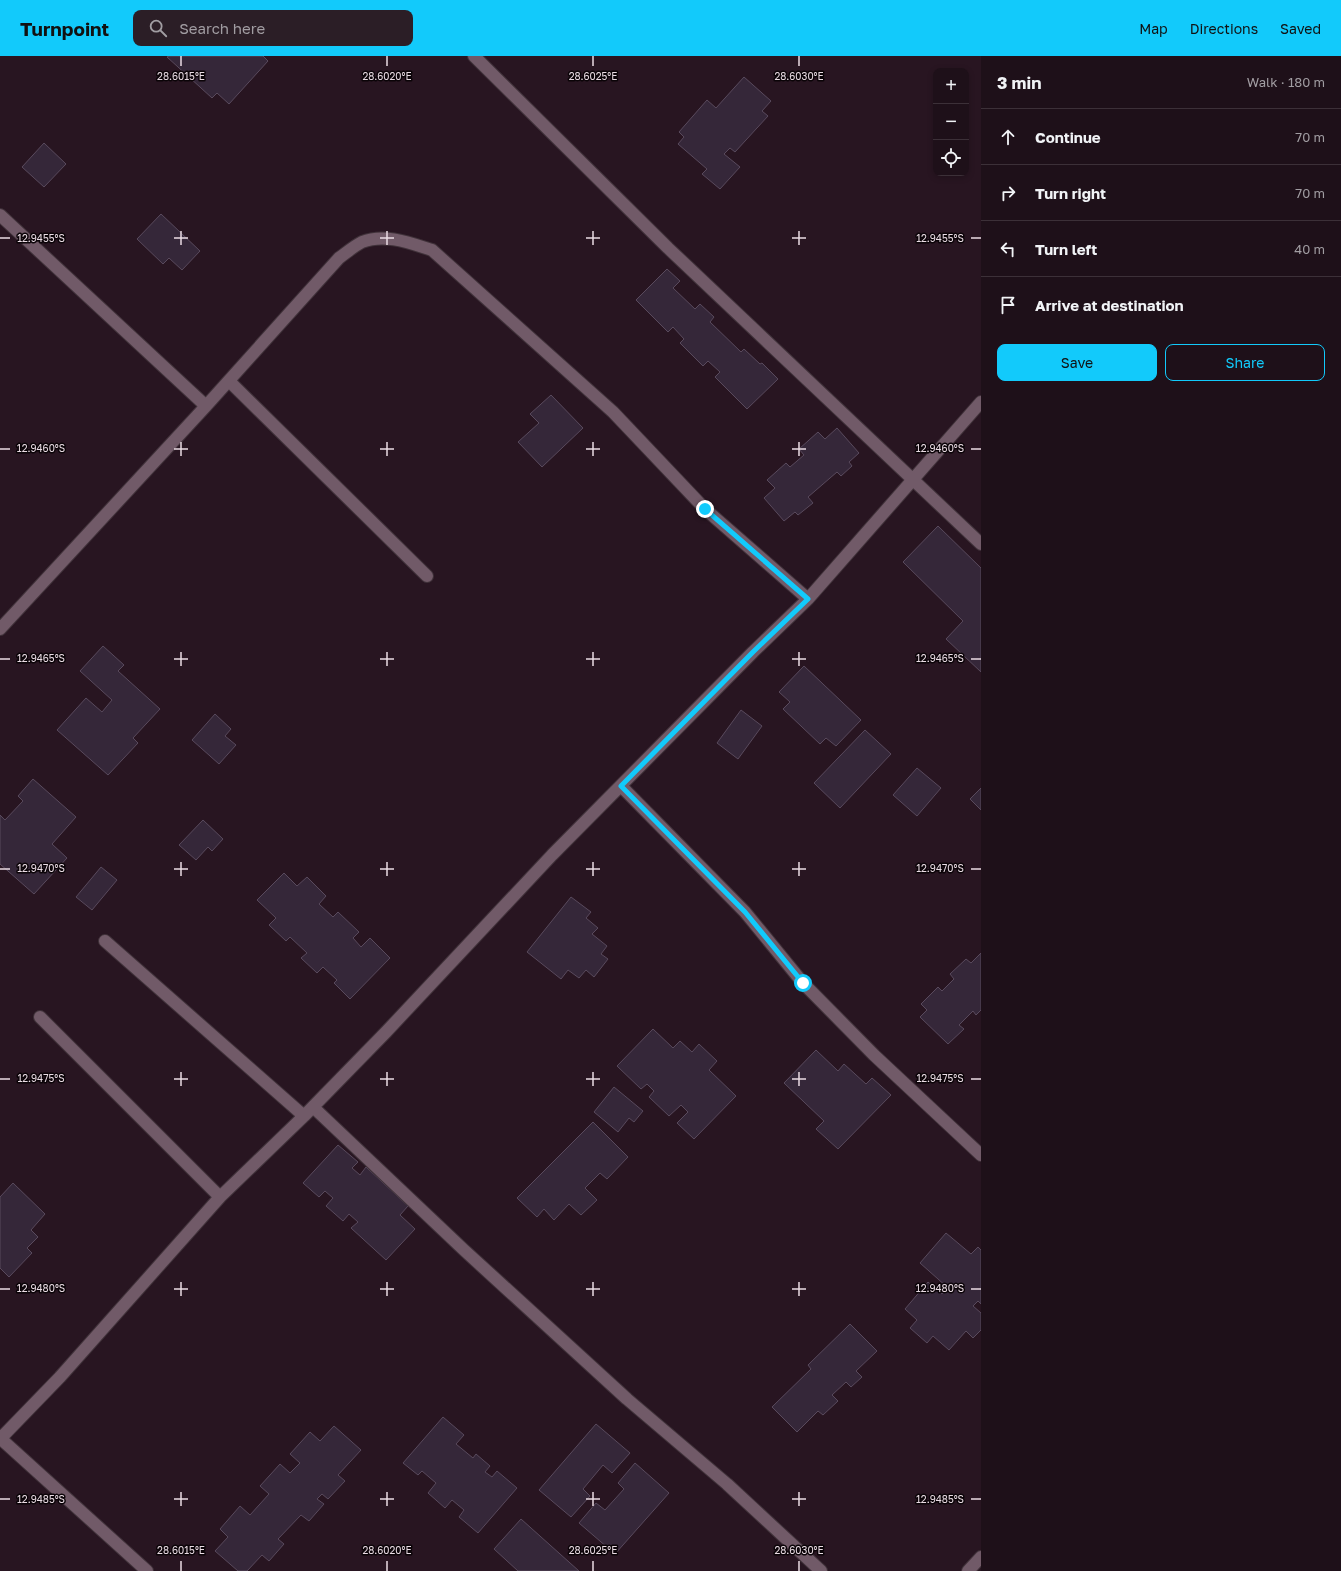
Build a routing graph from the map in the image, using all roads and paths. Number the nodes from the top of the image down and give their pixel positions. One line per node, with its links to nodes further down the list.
1 (474, 56): 6 (street)
2 (0, 215): 5 (street)
3 (229, 381): 5 (street); 8 (street); 9 (street)
4 (981, 402): 6 (street)
5 (206, 406): 10 (street)
6 (912, 479): 7 (street); 9 (street)
7 (981, 544)
8 (427, 576)
9 (808, 599): 11 (street)
10 (0, 629)
11 (621, 786): 14 (street); 16 (street)
12 (105, 941): 15 (street)
13 (40, 1018): 17 (street)
14 (313, 1106): 15 (street); 21 (street)
15 (304, 1116): 17 (street)
16 (981, 1155)
17 (220, 1197): 18 (street)
18 (0, 1439): 20 (street)
19 (981, 1557): 22 (street)
20 (147, 1571)
21 (821, 1571)
22 (968, 1571)

